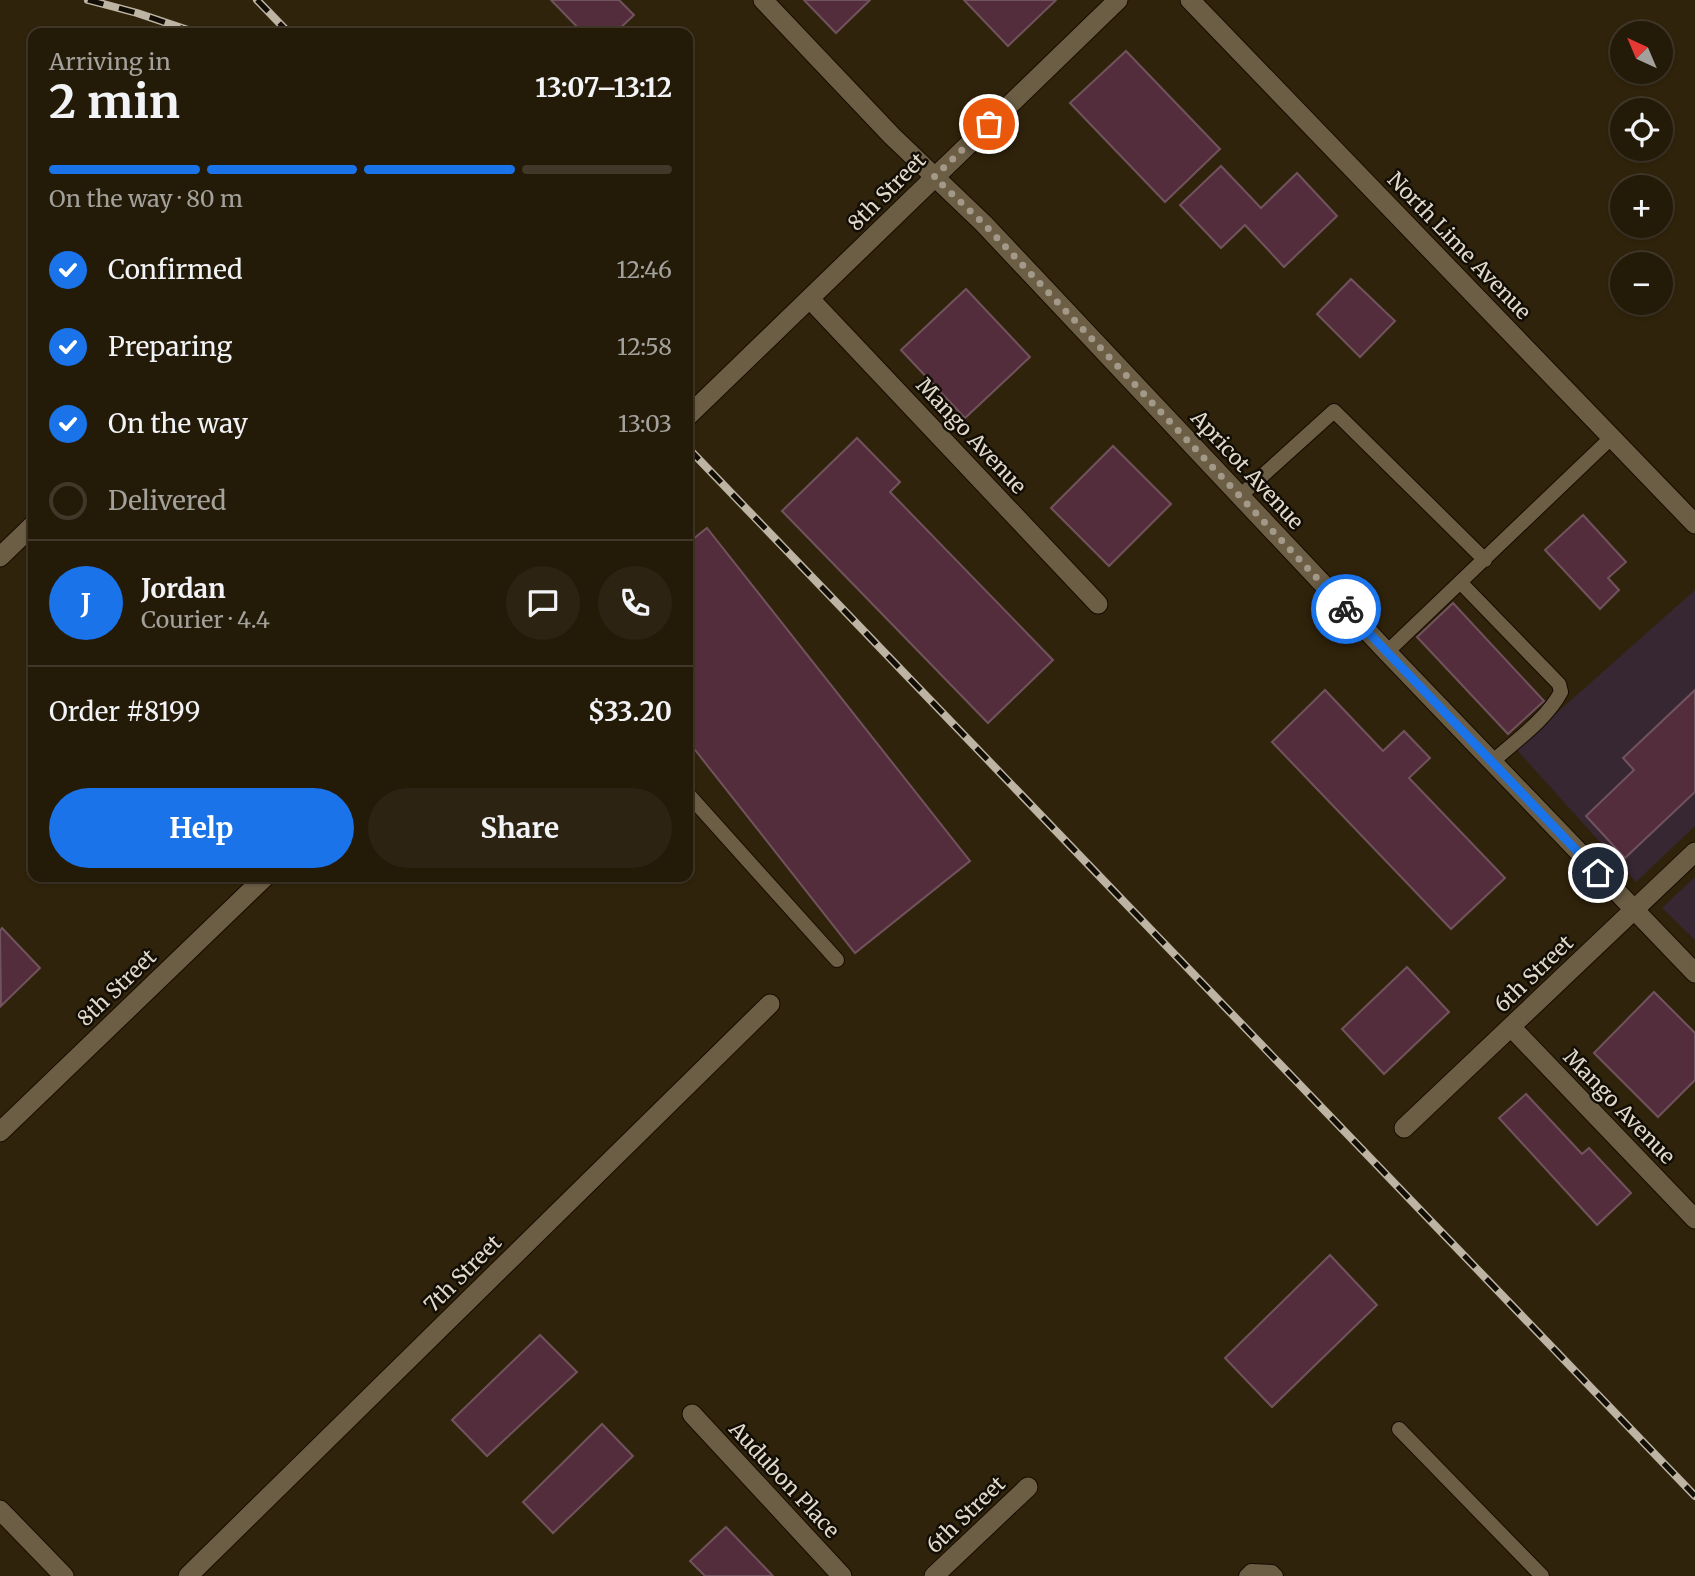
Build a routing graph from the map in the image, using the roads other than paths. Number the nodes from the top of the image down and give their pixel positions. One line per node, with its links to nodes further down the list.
1 (763, 0): 4 (street, Apricot Avenue)
2 (1118, 0): 4 (street, 8th Street)
3 (1190, 0): 7 (street, North Lime Avenue)
4 (934, 177): 5 (street, 8th Street); 8 (street, Apricot Avenue)
5 (810, 299): 6 (street, 8th Street); 14 (street, Mango Avenue)
6 (693, 411)
7 (1612, 437): 9 (street, North Lime Avenue); 12 (lane)
8 (1240, 496): 12 (lane); 15 (street, Apricot Avenue)
9 (1695, 524)
10 (28, 530): 11 (street)
11 (0, 557)
12 (1485, 560): 13 (lane)
13 (1461, 583): 15 (lane); 16 (lane)
14 (1098, 604)
15 (1387, 652): 16 (street, Apricot Avenue)
16 (1492, 762): 20 (street, Apricot Avenue)
17 (693, 800): 21 (lane)
18 (1695, 852): 20 (street, 6th Street)
19 (260, 882): 26 (street, 8th Street)
20 (1634, 910): 22 (street, Apricot Avenue); 24 (street, 6th Street)
21 (836, 960)
22 (1695, 973)
23 (770, 1004): 33 (street, 7th Street)
24 (1511, 1027): 25 (street, 6th Street); 27 (street, Mango Avenue)
25 (1404, 1128)
26 (0, 1132)
27 (1695, 1219)
28 (692, 1414): 34 (street, Audubon Place)
29 (1399, 1429): 38 (lane)
30 (1028, 1487): 35 (street, 6th Street)
31 (0, 1510): 32 (street)
32 (64, 1576)
33 (188, 1576)
34 (842, 1576)
35 (934, 1576)
36 (1246, 1576): 37 (lane)
37 (1276, 1576)
38 (1542, 1576)

